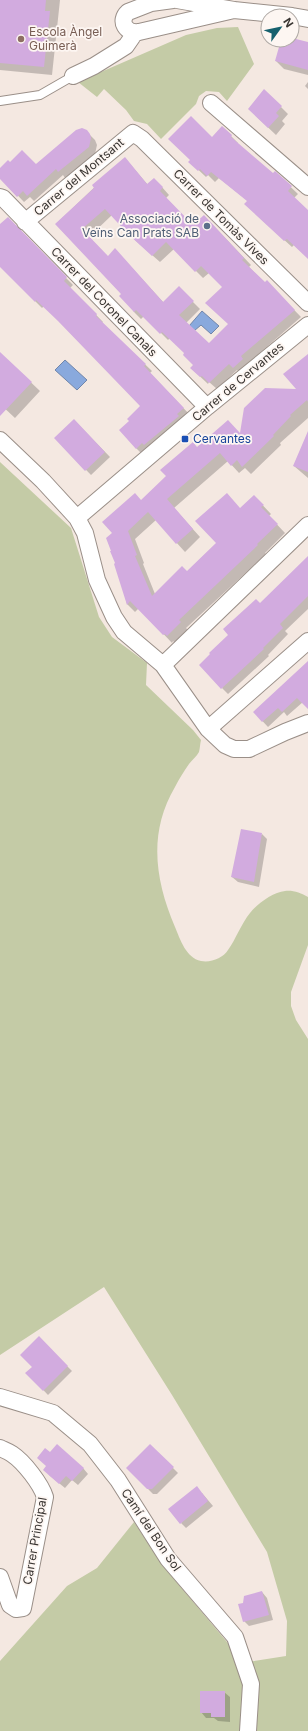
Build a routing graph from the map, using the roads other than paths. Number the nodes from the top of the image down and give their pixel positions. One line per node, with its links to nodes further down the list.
1 (173, 0): 5 (street)
2 (177, 0): 3 (street)
3 (234, 10): 4 (street); 5 (street)
4 (260, 13)
5 (135, 33): 6 (street)
6 (73, 76): 7 (lane)
7 (0, 101)
8 (212, 104): 10 (street)
9 (133, 133): 12 (street, Carrer del Montsant); 13 (street, Carrer de Tomàs Vives)
10 (308, 187)
11 (0, 197): 12 (street, Carrer del Coronel Canals)
12 (25, 222): 15 (street, Carrer del Coronel Canals)
13 (308, 303)
14 (308, 325): 15 (street, Carrer de Cervantes)
15 (207, 407): 17 (street, Carrer de Cervantes)
16 (0, 440): 17 (street)
17 (77, 518): 20 (street)
18 (308, 525): 20 (street)
19 (308, 640): 22 (street)
20 (163, 665): 22 (street)
21 (308, 723): 22 (street)
22 (208, 728)
23 (0, 1397): 26 (street, Camí del Bon Sol)
24 (0, 1448): 25 (street, Carrer Principal)
25 (0, 1577)
26 (248, 1731)

